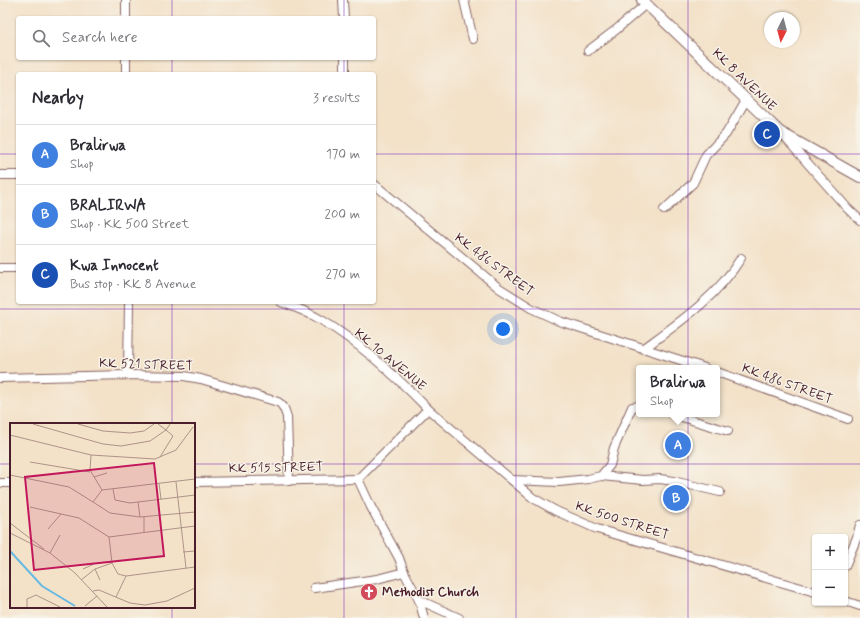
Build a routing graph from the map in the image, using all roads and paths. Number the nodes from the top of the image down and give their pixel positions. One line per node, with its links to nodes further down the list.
1 (126, 0): 5 (street)
2 (343, 0): 6 (street)
3 (464, 0): 7 (street)
4 (644, 2): 8 (street); 13 (main road, KK 8 AVENUE)
5 (126, 16)
6 (344, 16)
7 (473, 39)
8 (588, 51)
9 (126, 60): 11 (street)
10 (345, 60): 12 (street)
11 (126, 72)
12 (345, 72)
13 (746, 100): 14 (main road, KK 8 AVENUE); 19 (street)
14 (780, 132): 17 (main road, KK 8 AVENUE); 20 (street)
15 (0, 175): 16 (street)
16 (16, 175)
17 (860, 177)
18 (376, 186): 26 (street, KK 486 STREET)
19 (664, 210)
20 (860, 220)
21 (741, 258): 26 (street)
22 (0, 268): 23 (street)
23 (16, 268)
24 (129, 304): 29 (street)
25 (285, 304): 32 (street, KK 10 AVENUE)
26 (644, 349): 27 (street, KK 486 STREET)
27 (695, 365)
28 (720, 373): 34 (street, KK 486 STREET)
29 (128, 375): 30 (street, KK 521 STREET); 39 (street, KK 521 STREET)
30 (0, 378)
31 (636, 406): 36 (street)
32 (428, 409): 37 (street, KK 10 AVENUE); 38 (street, KK 500 STREET)
33 (682, 417): 35 (street)
34 (848, 419)
35 (728, 431)
36 (601, 476): 38 (street); 41 (street)
37 (358, 479): 39 (street, KK 515 STREET); 44 (street)
38 (512, 480): 46 (street, KK 500 STREET)
39 (289, 481): 40 (street, KK 515 STREET)
40 (195, 482)
41 (720, 492)
42 (860, 524): 43 (street)
43 (848, 559)
44 (404, 572): 45 (street); 47 (street)
45 (314, 588)
46 (812, 591)
47 (419, 600): 50 (street); 51 (street)
48 (848, 602): 49 (street)
49 (860, 606)
50 (424, 618)
51 (459, 618)

